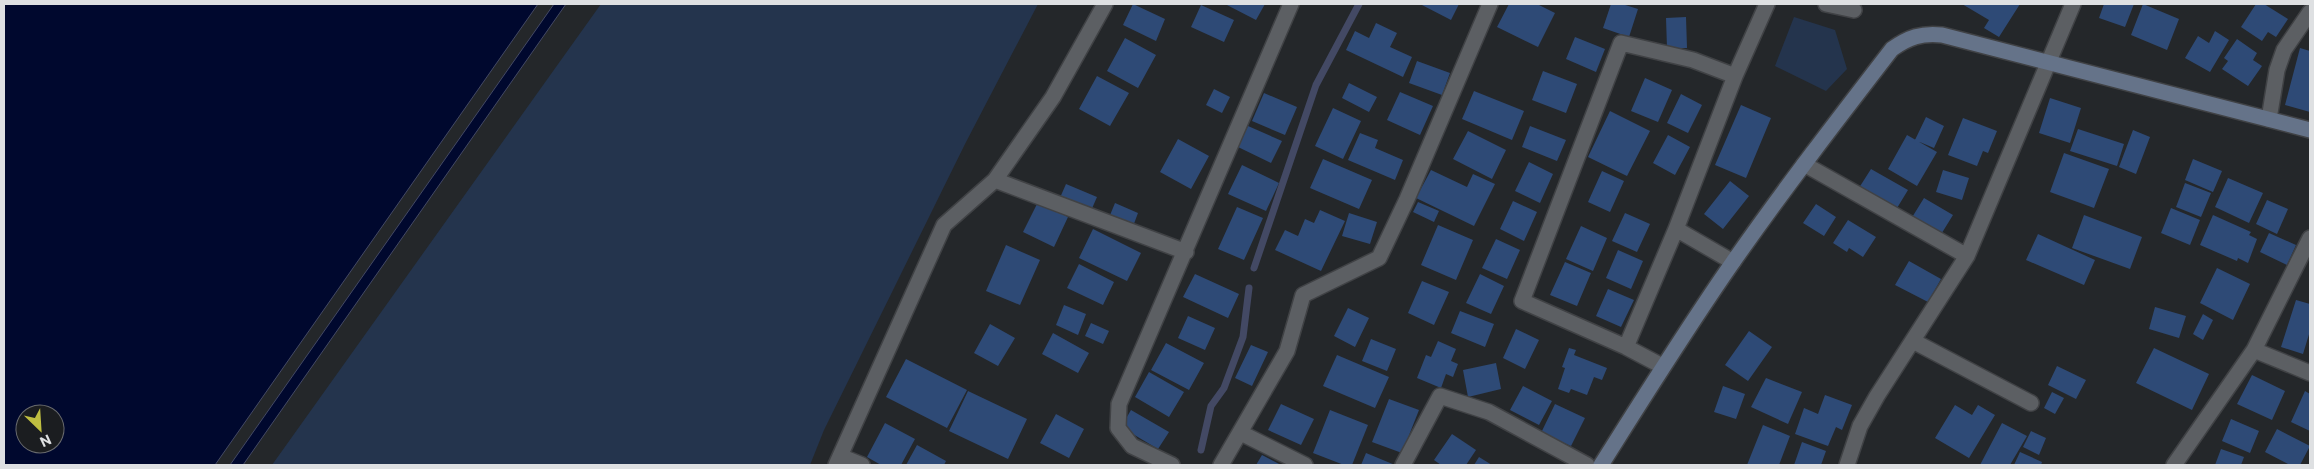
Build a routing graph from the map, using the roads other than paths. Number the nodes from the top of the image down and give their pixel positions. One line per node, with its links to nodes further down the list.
1 (1105, 4): 16 (street)
2 (1291, 4): 19 (street)
3 (1490, 4): 28 (street)
4 (1768, 4): 12 (street)
5 (1826, 4): 9 (street)
6 (2073, 4): 11 (street)
7 (2306, 4): 8 (street)
8 (2310, 7)
9 (1854, 10)
10 (2310, 12): 13 (street)
11 (2048, 61): 13 (street); 15 (street); 20 (street)
12 (1735, 76): 17 (street); 23 (street)
13 (2269, 119): 14 (street)
14 (2310, 130)
15 (1804, 164): 20 (street); 21 (street)
16 (995, 180): 19 (street); 29 (street)
17 (1676, 229): 21 (street); 23 (street)
18 (2310, 238): 24 (street)
19 (1186, 252): 31 (street)
20 (1966, 256): 22 (street)
21 (1733, 262): 25 (street)
22 (1913, 341): 27 (street); 37 (street)
23 (1626, 347): 25 (street)
24 (2254, 350): 26 (street); 38 (street)
25 (1662, 366): 36 (street)
26 (2310, 373)
27 (2031, 403)
28 (1240, 433): 32 (street); 33 (street)
29 (838, 461): 30 (street)
30 (862, 465)
31 (1172, 465)
32 (1221, 465)
33 (1305, 465)
34 (1403, 465): 35 (street)
35 (1587, 465)
36 (1601, 465)
37 (1847, 465)
38 (2174, 465)

